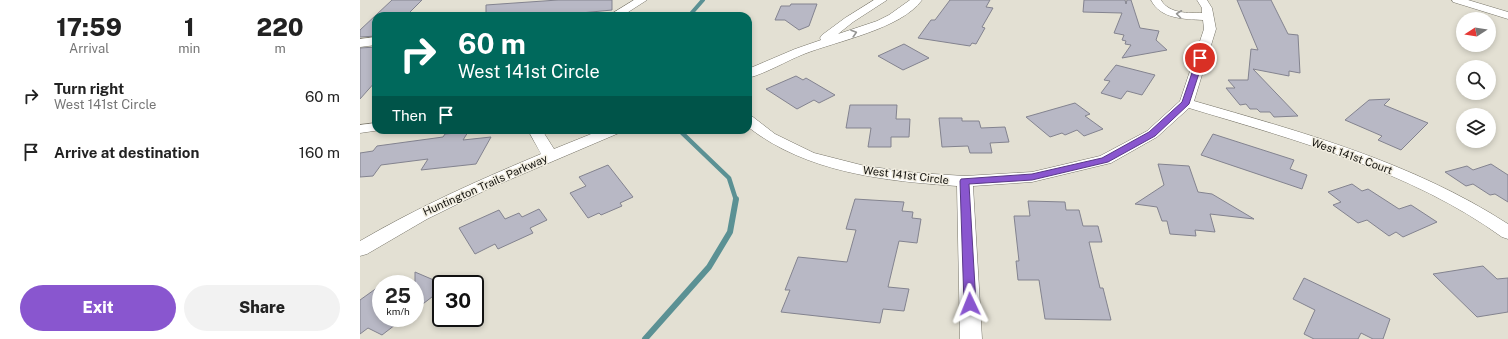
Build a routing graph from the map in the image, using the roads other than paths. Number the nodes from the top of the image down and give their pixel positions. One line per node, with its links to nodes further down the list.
1 (642, 0): 7 (street)
2 (882, 0): 12 (street)
3 (917, 0): 12 (street, one-way to 3)
4 (1156, 0): 9 (street, one-way to 4)
5 (1202, 0): 9 (street, West 141st Circle)
6 (1457, 0): 8 (street)
7 (621, 12)
8 (1508, 16)
9 (1209, 17): 14 (street, West 141st Circle)
10 (372, 42): 11 (street)
11 (360, 43)
12 (817, 45): 13 (street)
13 (752, 72)
14 (1186, 103): 21 (street, West 141st Circle); 22 (street, West 141st Court)
15 (752, 123): 21 (street, West 141st Circle)
16 (372, 128): 17 (street)
17 (360, 129)
18 (536, 134): 20 (street)
19 (604, 134): 20 (street, Huntington Trails Parkway)
20 (550, 156): 23 (street, Huntington Trails Parkway)
21 (965, 181): 24 (street)
22 (1507, 231)
23 (360, 249)
24 (970, 339)

